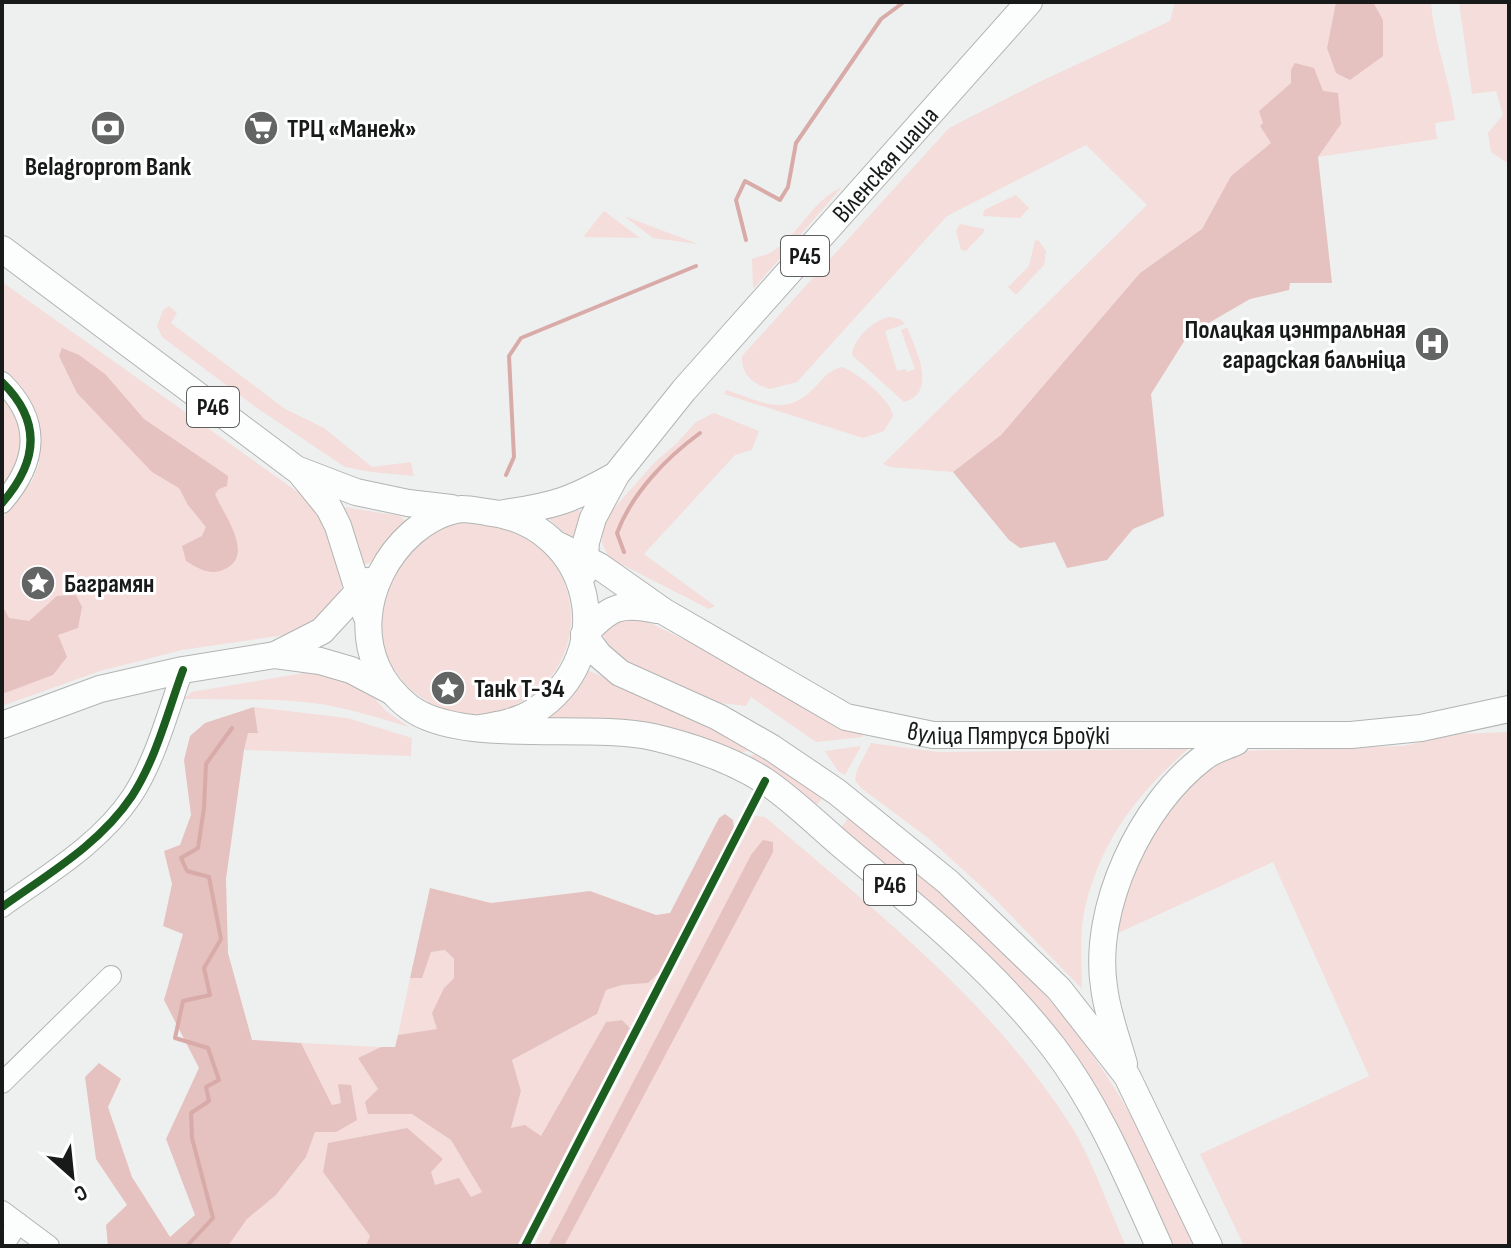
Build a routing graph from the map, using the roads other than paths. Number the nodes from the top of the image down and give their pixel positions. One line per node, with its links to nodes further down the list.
1 (1029, 2): 5 (main road, Віленская шаша / Р45)
2 (2, 249): 4 (main road, Р46)
3 (7, 387): 6 (street)
4 (296, 469): 7 (main road, Р46); 13 (main road, Р46)
5 (616, 475): 8 (main road, Р45); 10 (main road, Р45)
6 (2, 503)
7 (463, 509): 8 (main road, Р46); 11 (main road, Р46)
8 (501, 513): 9 (main road, Р46)
9 (557, 544): 10 (main road, вуліца Пятруся Броўкі); 12 (main road, Р46)
10 (584, 559): 12 (main road, Р45); 14 (main road, вуліца Пятруся Броўкі)
11 (382, 566): 13 (main road); 15 (main road, Р46)
12 (583, 589): 16 (main road, Р46)
13 (359, 590): 15 (main road, Р46); 17 (main road)
14 (663, 611): 16 (main road); 23 (main road, вуліца Пятруся Броўкі)
15 (368, 620): 19 (main road, Р46)
16 (584, 635): 22 (main road, Р46); 26 (main road, Р46)
17 (275, 655): 18 (main road); 19 (main road)
18 (183, 670): 21 (main road); 24 (street)
19 (394, 693): 22 (main road, Р46)
20 (1509, 709): 23 (main road, вуліца Пятруся Броўкі)
21 (2, 725)
22 (480, 728): 31 (main road, Р46)
23 (1248, 737): 26 (main road)
24 (2, 907)
25 (111, 976): 27 (street)
26 (1127, 1076): 32 (main road, Р46)
27 (2, 1083)
28 (10, 1217): 29 (street); 30 (street)
29 (3, 1246)
30 (49, 1246)
31 (1159, 1246)
32 (1209, 1246)

